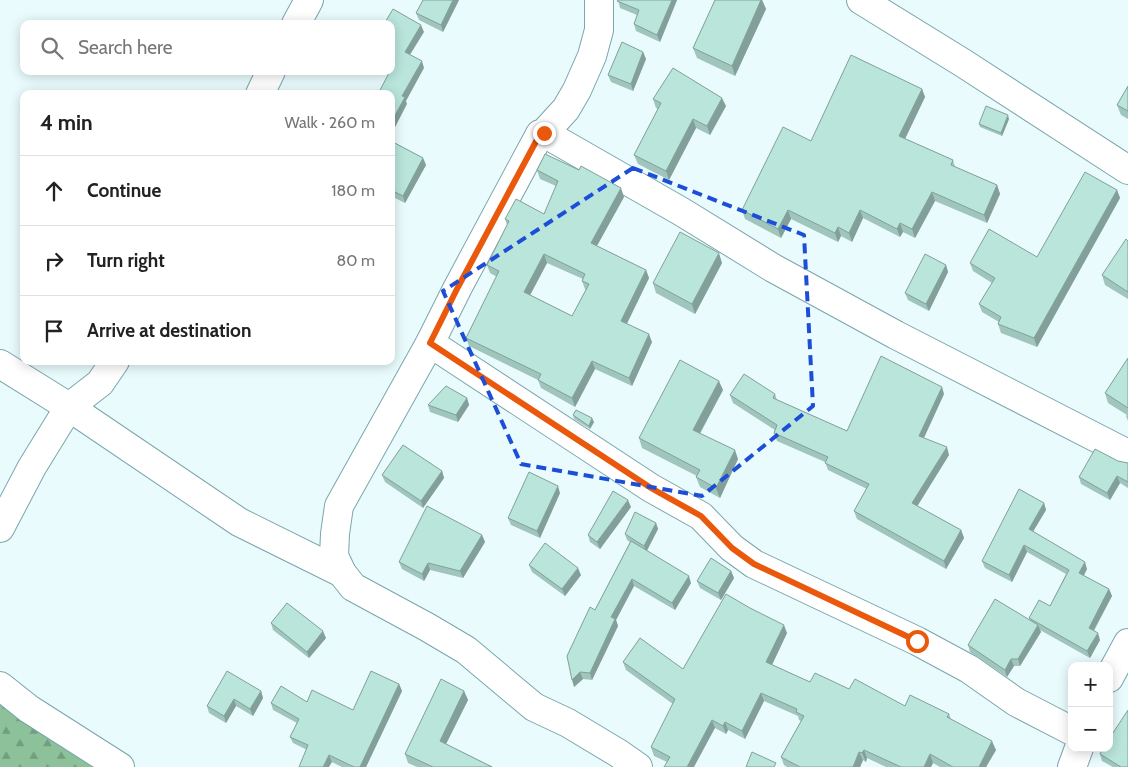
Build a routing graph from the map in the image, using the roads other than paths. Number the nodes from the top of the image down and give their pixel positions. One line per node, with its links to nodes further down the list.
1 (309, 0): 4 (street)
2 (599, 0): 7 (street)
3 (861, 0): 8 (street)
4 (298, 20)
5 (270, 75): 6 (street)
6 (262, 90)
7 (544, 133): 9 (street); 13 (street)
8 (1128, 170)
9 (430, 343): 15 (street); 19 (street)
10 (0, 364): 12 (street)
11 (112, 365): 12 (street)
12 (69, 407): 14 (street); 15 (street)
13 (1128, 454)
14 (0, 528)
15 (342, 573): 22 (street)
16 (1128, 643): 17 (street)
17 (1116, 678)
18 (0, 686): 21 (street)
19 (1068, 729)
20 (1077, 752): 23 (street)
21 (120, 767)
22 (638, 767)
23 (1072, 767)

